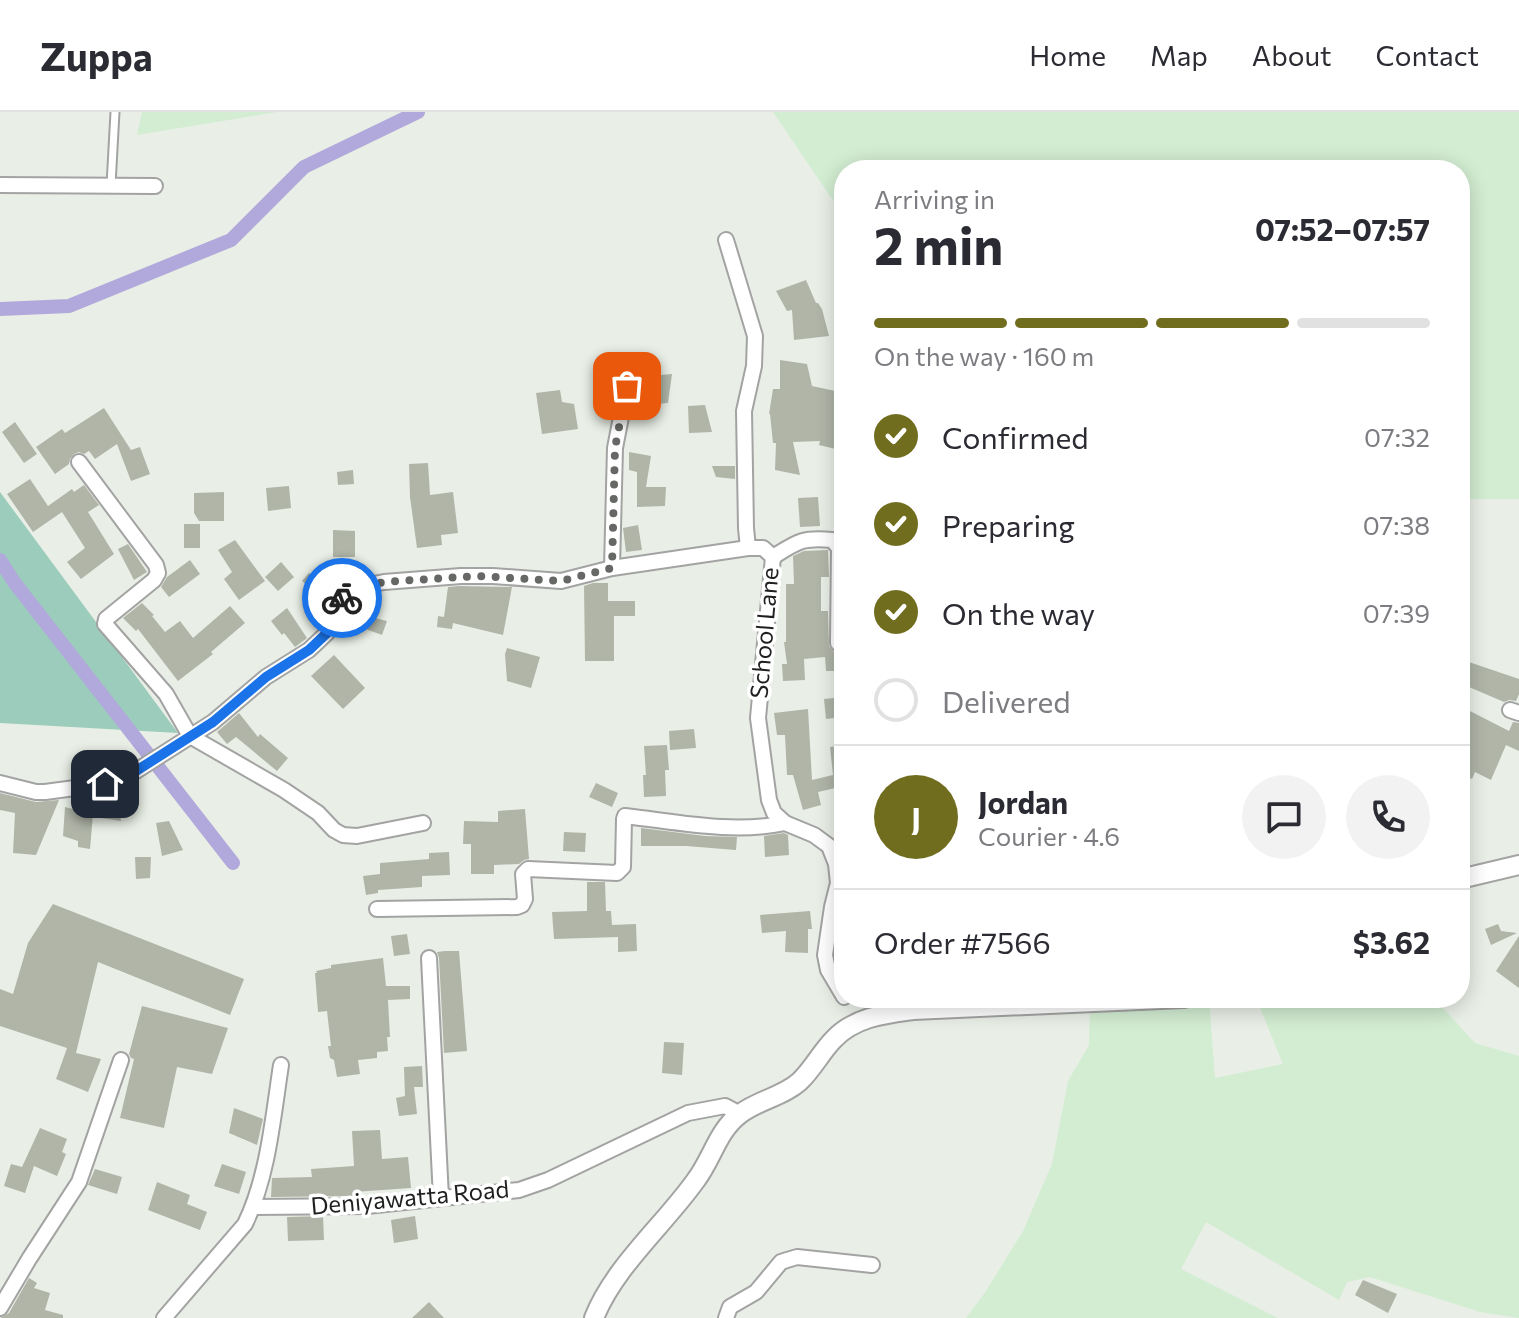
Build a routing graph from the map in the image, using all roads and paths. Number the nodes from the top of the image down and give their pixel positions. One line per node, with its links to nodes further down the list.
1 (115, 112): 3 (lane)
2 (0, 185): 3 (street)
3 (111, 185): 4 (street)
4 (155, 186)
5 (726, 240): 9 (street)
6 (627, 386): 11 (street)
7 (79, 462): 12 (street)
8 (834, 542): 10 (street)
9 (748, 548): 10 (street, School Lane); 11 (street, School Lane)
10 (773, 557): 15 (street, School Lane)
11 (612, 568): 12 (street, School Lane)
12 (190, 736): 13 (street, School Lane); 14 (street)
13 (0, 783)
14 (423, 823)
15 (785, 823): 16 (street); 20 (street)
16 (834, 859)
17 (1519, 865): 18 (street)
18 (1470, 877)
19 (834, 899): 22 (street)
20 (377, 909)
21 (429, 958): 29 (street)
22 (834, 980)
23 (851, 1008): 25 (street)
24 (958, 1008): 25 (street)
25 (859, 1020): 28 (street)
26 (121, 1060): 32 (street)
27 (281, 1065): 30 (street)
28 (740, 1114): 29 (street, Deniyawatta Road); 34 (street)
29 (441, 1198): 30 (street, Deniyawatta Road)
30 (253, 1207): 33 (street)
31 (872, 1265): 35 (street)
32 (0, 1308)
33 (164, 1318)
34 (594, 1318)
35 (726, 1318)

